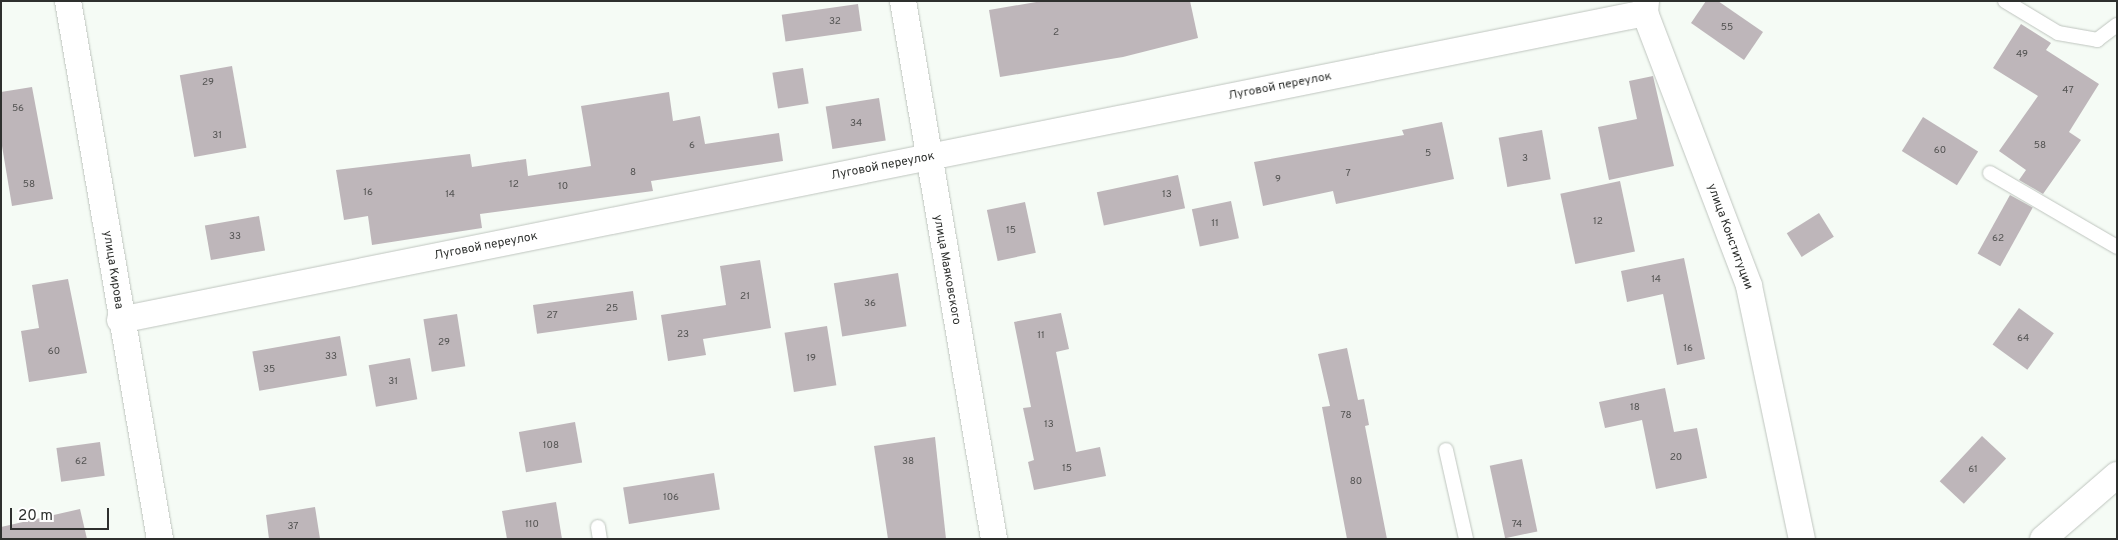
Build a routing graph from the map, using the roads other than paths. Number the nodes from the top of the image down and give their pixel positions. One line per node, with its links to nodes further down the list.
1 (68, 1): 9 (street, улица Кирова)
2 (903, 1): 6 (street, улица Маяковского)
3 (2004, 1): 5 (lane)
4 (1645, 7): 6 (street, Луговой переулок); 15 (street, улица Конституции)
5 (2117, 25)
6 (926, 158): 9 (street, Луговой переулок); 13 (street, улица Маяковского)
7 (1990, 173): 8 (lane)
8 (2117, 247)
9 (120, 320): 12 (street, улица Кирова)
10 (1446, 450): 14 (lane)
11 (2117, 475): 16 (street)
12 (160, 539)
13 (994, 539)
14 (1466, 539)
15 (1802, 539)
16 (2043, 539)

